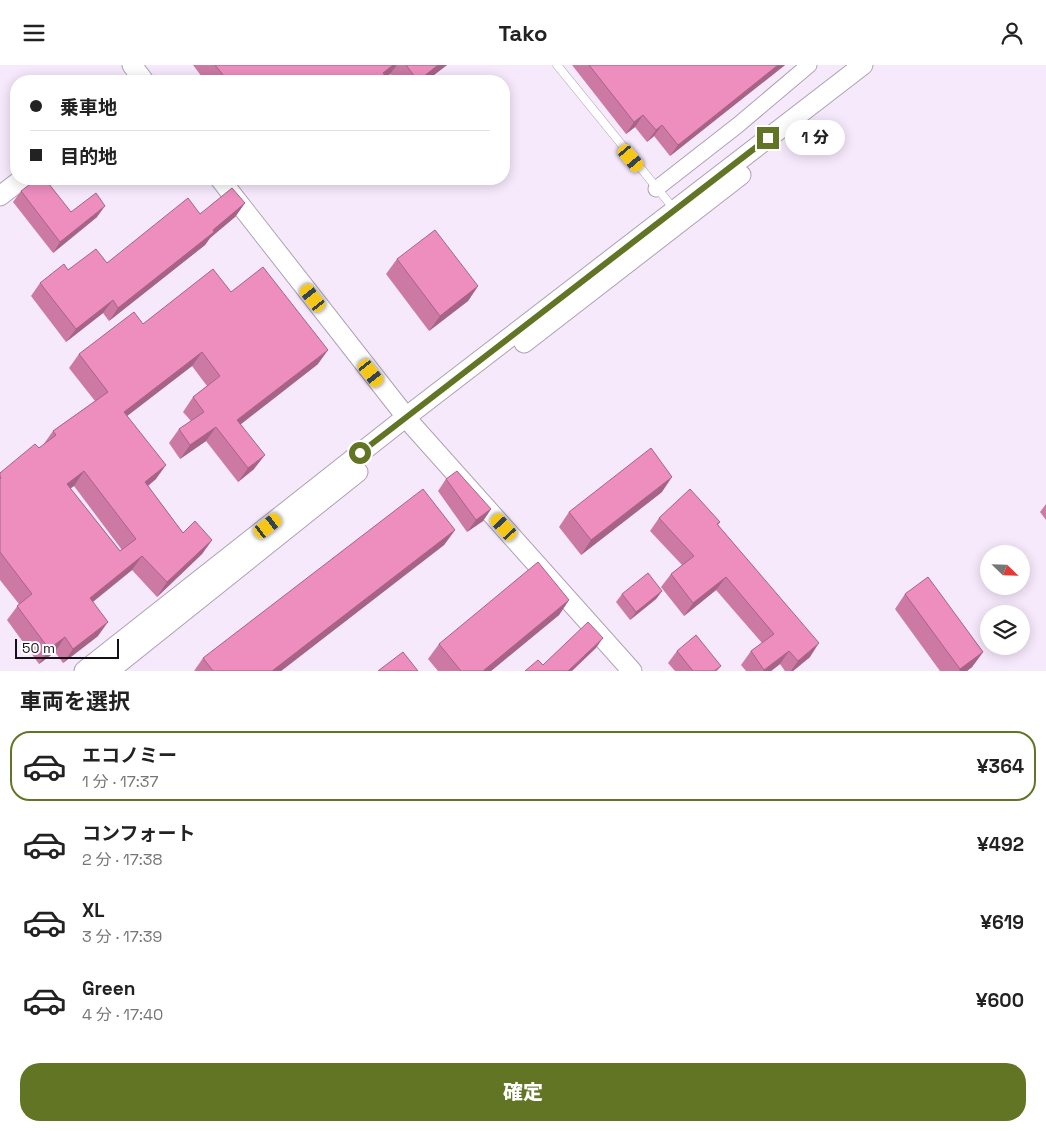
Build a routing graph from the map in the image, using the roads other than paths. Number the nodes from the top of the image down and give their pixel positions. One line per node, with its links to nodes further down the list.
1 (557, 65): 7 (lane)
2 (809, 65): 7 (street)
3 (863, 65): 9 (street)
4 (879, 65): 9 (street)
5 (14, 185): 8 (street)
6 (225, 185): 10 (street)
7 (656, 189): 9 (lane)
8 (0, 196)
9 (679, 216): 10 (street)
10 (410, 422): 11 (street); 12 (street); 13 (street)
11 (84, 671)
12 (109, 671)
13 (632, 671)

